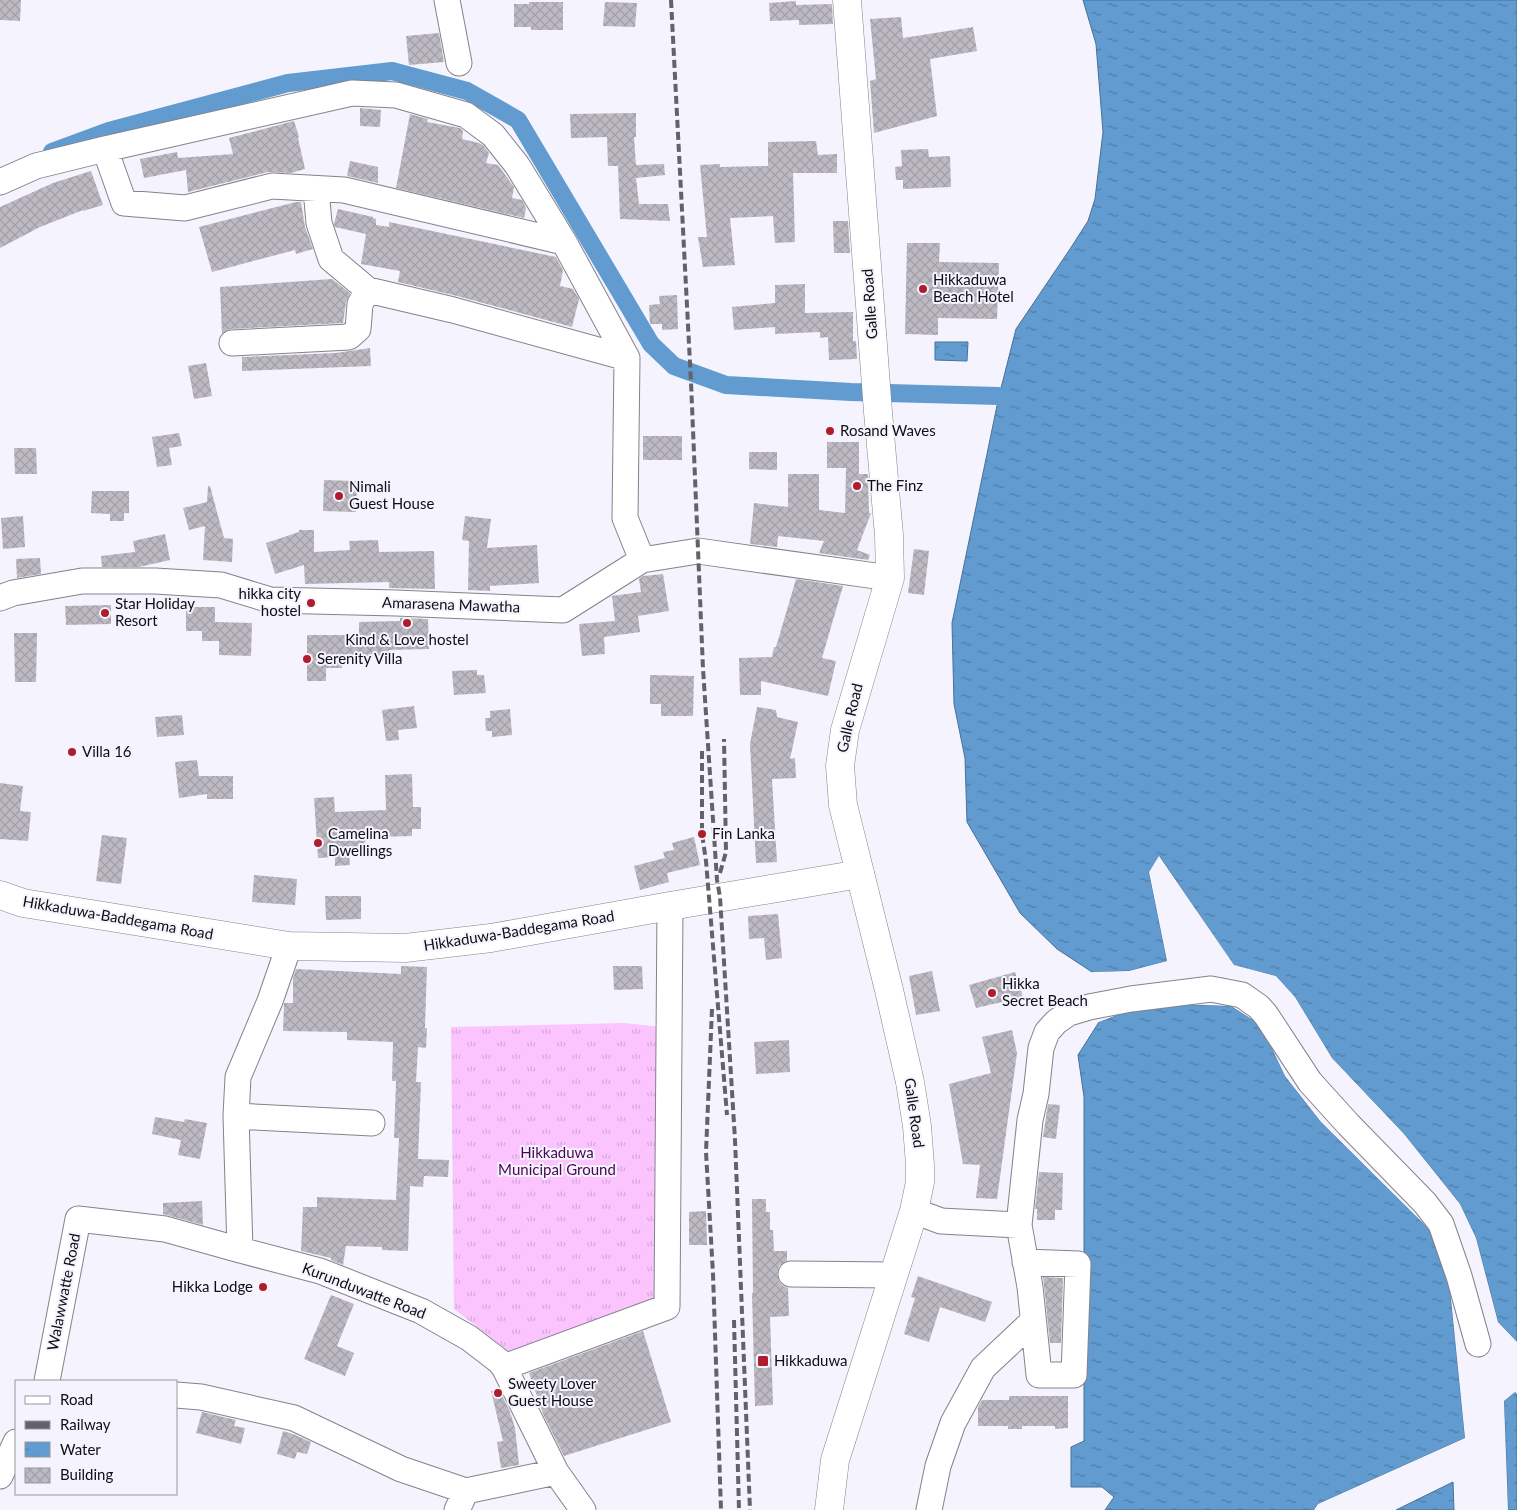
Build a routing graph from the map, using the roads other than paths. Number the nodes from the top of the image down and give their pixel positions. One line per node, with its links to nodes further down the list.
1 (447, 0): 3 (street)
2 (847, 0): 12 (main road, Galle Road)
3 (459, 63)
4 (106, 149): 5 (street); 6 (street); 7 (street)
5 (0, 182)
6 (316, 188): 7 (street); 8 (street)
7 (564, 242): 10 (street)
8 (368, 290): 9 (street); 10 (street)
9 (232, 343)
10 (627, 358): 11 (street)
11 (642, 560): 12 (street, Amarasena Mawatha); 13 (street, Amarasena Mawatha)
12 (890, 578): 14 (main road, Galle Road)
13 (0, 598)
14 (860, 874): 16 (main road, Hikkaduwa-Baddegama Road); 20 (main road, Galle Road)
15 (0, 895): 17 (main road, Hikkaduwa-Baddegama Road)
16 (670, 906): 17 (main road, Hikkaduwa-Baddegama Road); 28 (street)
17 (290, 946): 18 (street)
18 (236, 1116): 19 (street); 22 (street)
19 (372, 1122)
20 (914, 1211): 21 (street); 25 (main road, Galle Road)
21 (1019, 1226): 23 (street); 27 (street)
22 (240, 1250): 28 (street, Kurunduwatte Road); 29 (street, Walawwatte Road)
23 (1026, 1262): 26 (street); 26 (street)
24 (791, 1274): 25 (street)
25 (894, 1275): 36 (main road, Galle Road)
26 (1033, 1322): 37 (street)
27 (1478, 1344)
28 (504, 1367): 32 (street, Kurunduwatte Road)
29 (47, 1380)
30 (178, 1395): 34 (street)
31 (15, 1444): 33 (street)
32 (556, 1472): 34 (street); 35 (street, Kurunduwatte Road)
33 (0, 1476)
34 (462, 1500)
35 (583, 1510)
36 (829, 1510)
37 (929, 1510)

